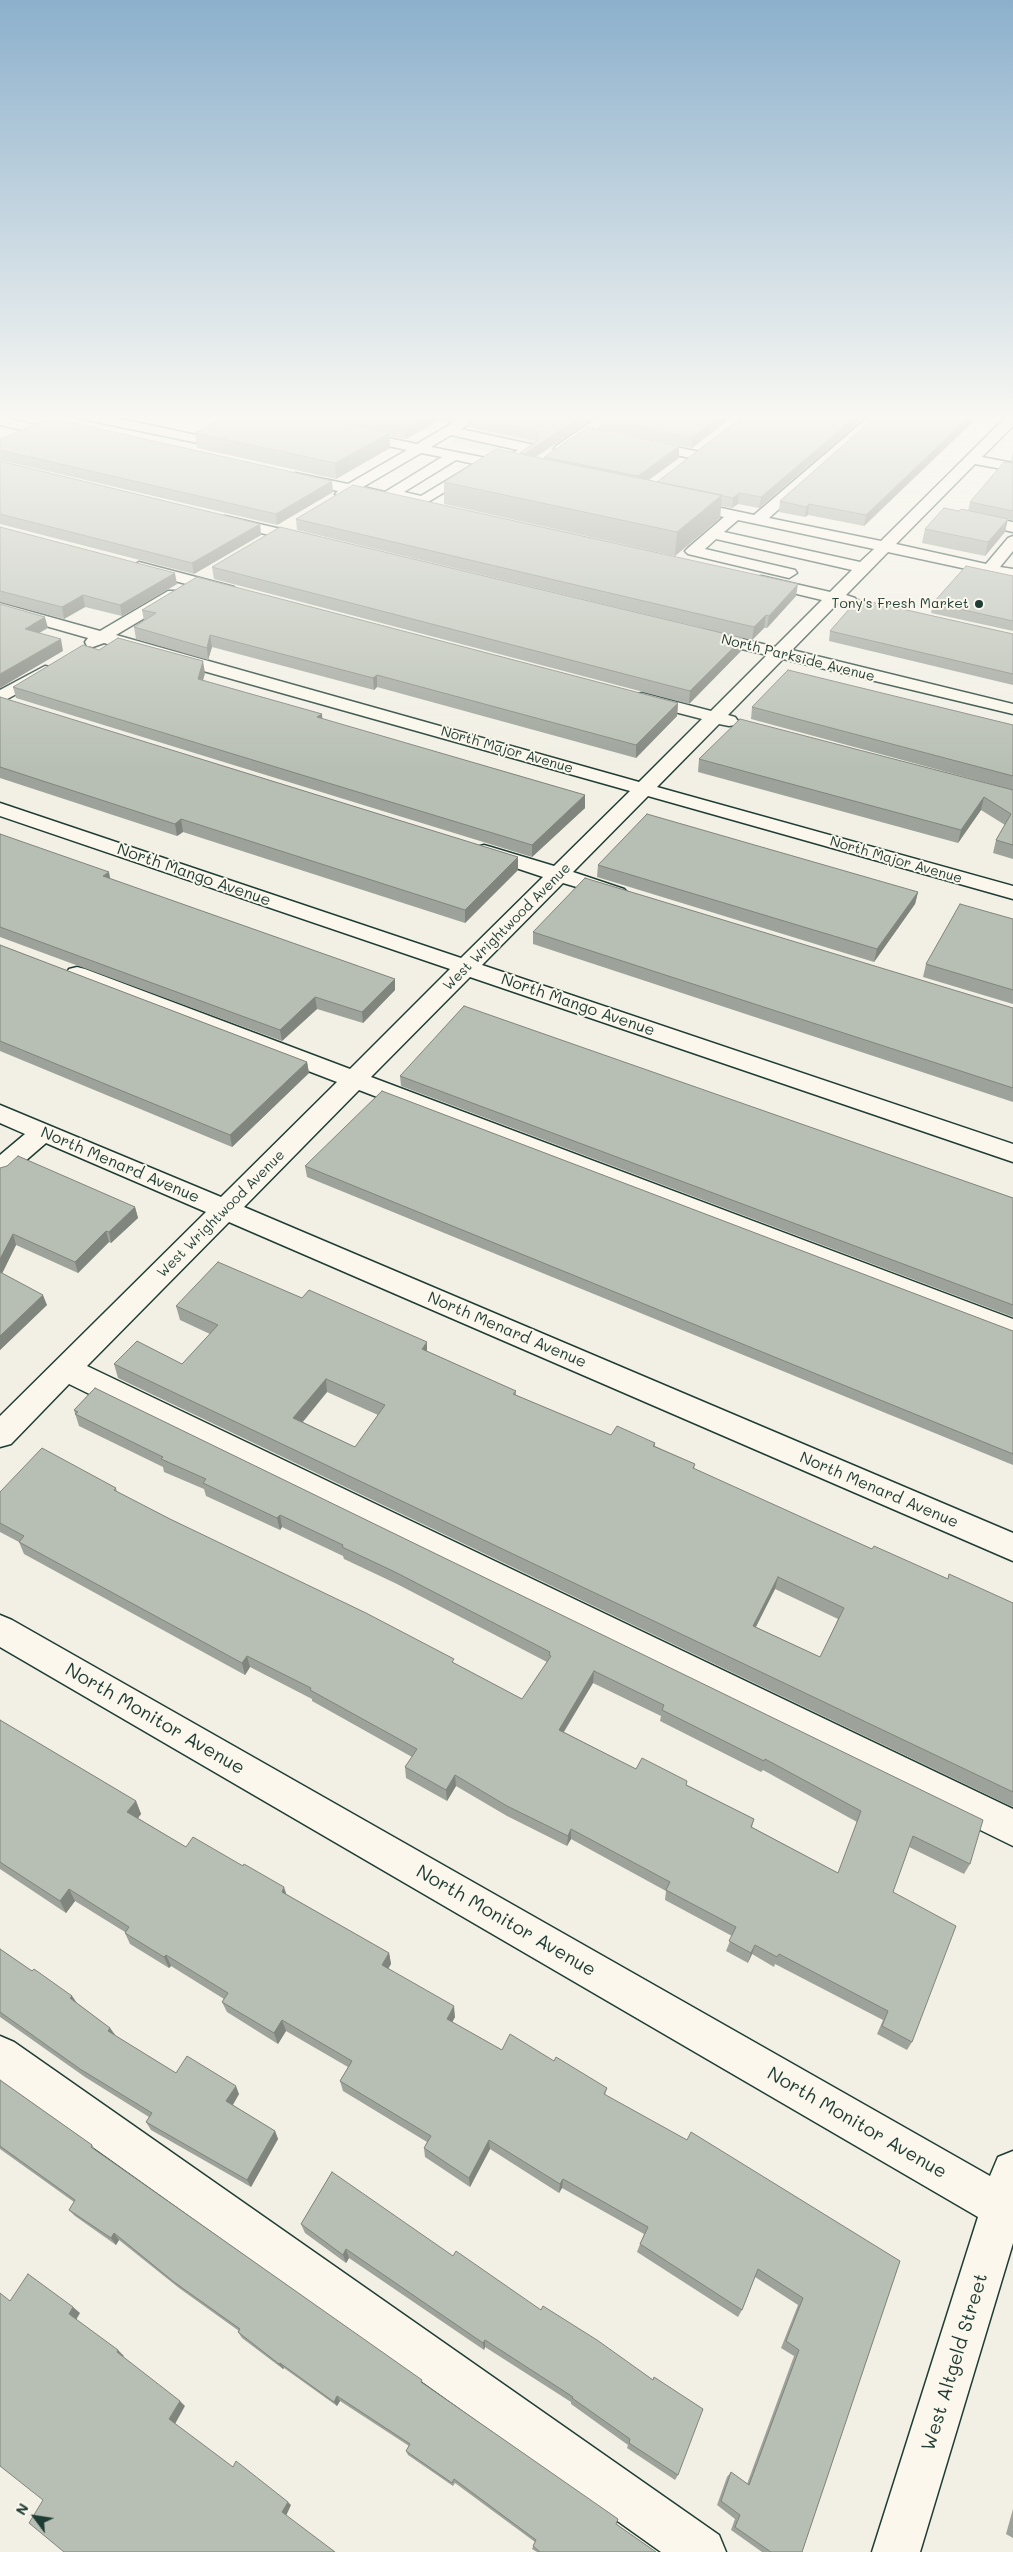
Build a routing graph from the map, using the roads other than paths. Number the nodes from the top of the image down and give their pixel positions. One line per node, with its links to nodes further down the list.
1 (278, 532): 6 (street); 7 (street)
2 (815, 532): 8 (street)
3 (901, 532): 8 (street, West Wrightwood Avenue)
4 (712, 534): 9 (street); 15 (street)
5 (1013, 541): 13 (street)
6 (262, 542)
7 (326, 544)
8 (886, 547): 12 (street, West Wrightwood Avenue); 13 (street)
9 (813, 557): 12 (street); 15 (street)
10 (121, 562): 17 (street)
11 (690, 565): 18 (street)
12 (864, 568): 18 (street, West Wrightwood Avenue)
13 (990, 569): 16 (street)
14 (212, 572): 17 (street)
15 (796, 574): 18 (street)
16 (1013, 574)
17 (196, 581): 19 (street); 23 (street)
18 (841, 592): 20 (street); 25 (street, West Wrightwood Avenue)
19 (244, 594)
20 (863, 604)
21 (0, 608): 23 (street, North Major Avenue)
22 (693, 632): 25 (street, North Parkside Avenue)
23 (102, 636): 24 (street); 32 (street, North Major Avenue)
24 (77, 652)
25 (780, 653): 29 (street, North Parkside Avenue); 30 (street, West Wrightwood Avenue)
26 (60, 662): 28 (street)
27 (629, 695): 30 (street)
28 (6, 702)
29 (1013, 709)
30 (716, 717): 31 (street); 32 (street, West Wrightwood Avenue)
31 (744, 725)
32 (644, 789): 35 (street, West Wrightwood Avenue); 36 (street, North Major Avenue)
33 (0, 809): 39 (street, North Mango Avenue)
34 (464, 845): 35 (street)
35 (559, 875): 37 (street); 39 (street, West Wrightwood Avenue)
36 (1013, 893)
37 (634, 898)
38 (56, 966): 40 (street)
39 (466, 968): 40 (street, West Wrightwood Avenue); 43 (street, North Mango Avenue)
40 (355, 1079): 45 (street, West Wrightwood Avenue); 46 (street)
41 (0, 1113): 42 (street, North Menard Avenue)
42 (44, 1132): 44 (street); 45 (street, North Menard Avenue)
43 (1013, 1153)
44 (0, 1169)
45 (225, 1210): 47 (street, West Wrightwood Avenue); 49 (street, North Menard Avenue)
46 (1013, 1330)
47 (66, 1369): 48 (street, West Wrightwood Avenue); 51 (street)
48 (0, 1435)
49 (1013, 1547)
50 (0, 1630): 53 (street, North Monitor Avenue)
51 (1013, 1828)
52 (0, 2056): 54 (street)
53 (1009, 2197): 55 (street, West Altgeld Street)
54 (702, 2552)
55 (896, 2552)

